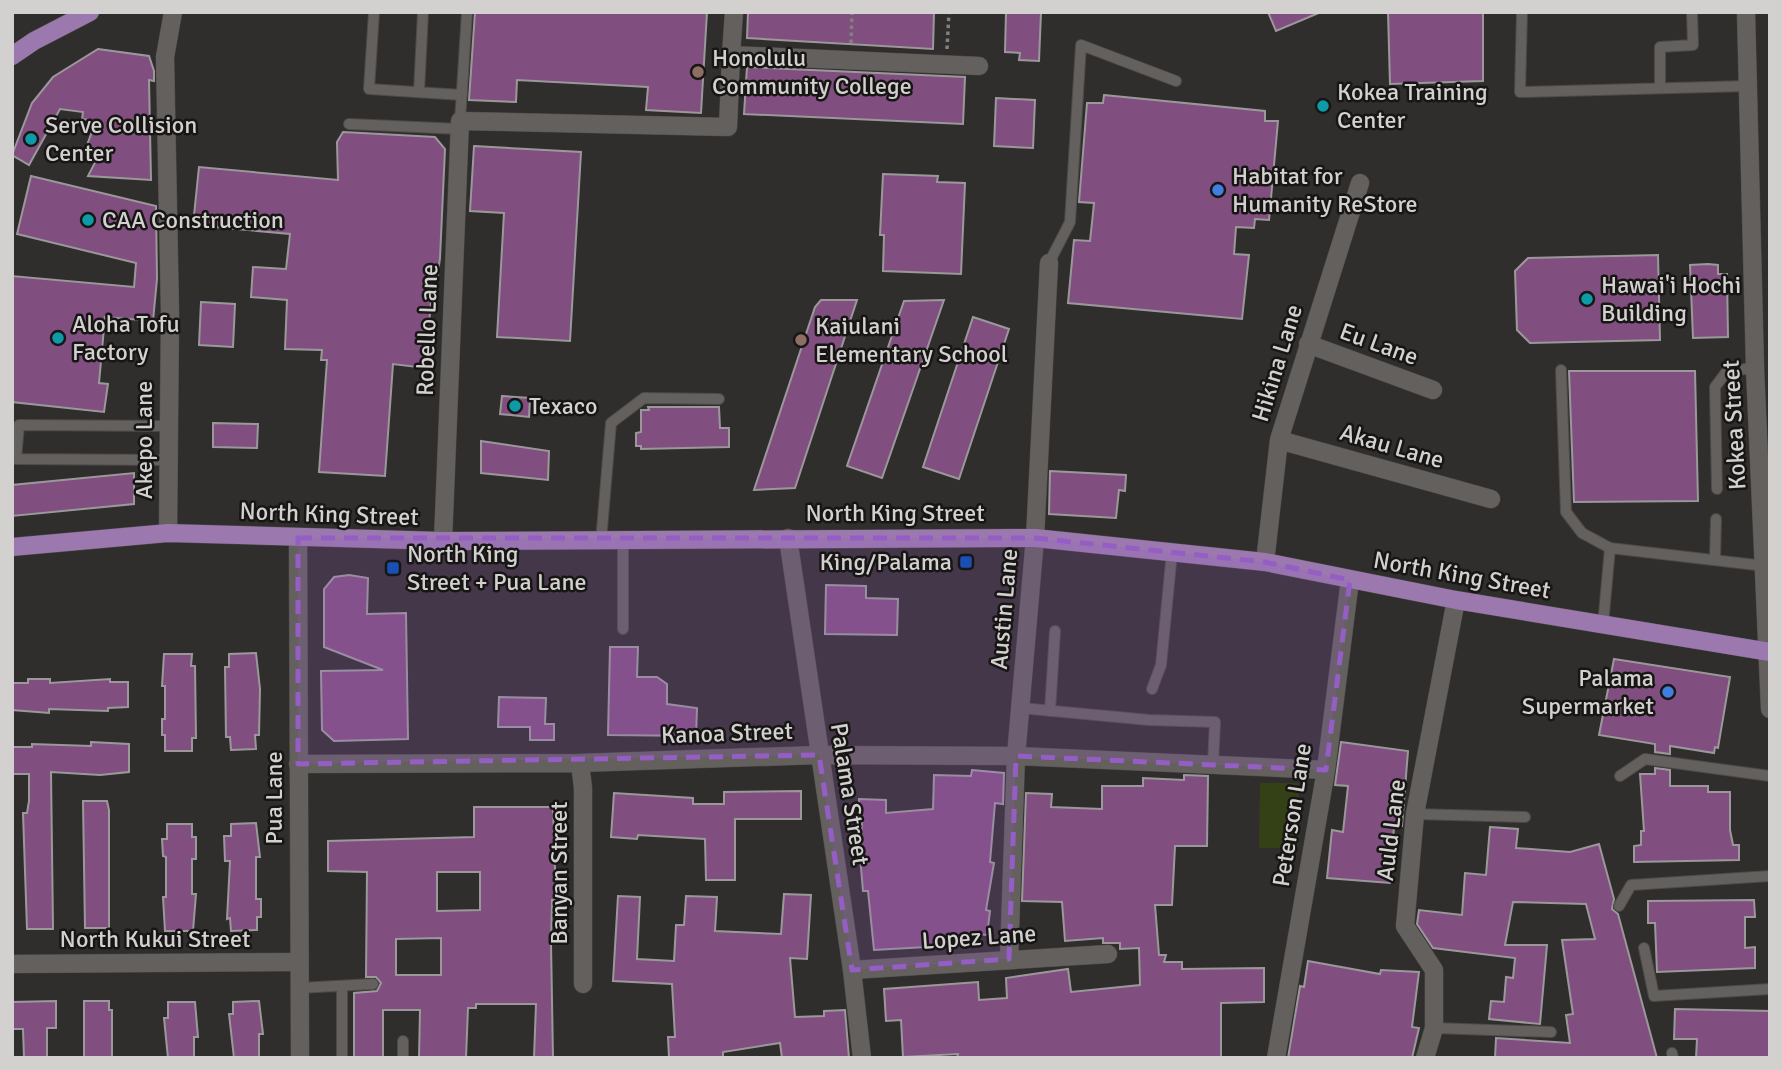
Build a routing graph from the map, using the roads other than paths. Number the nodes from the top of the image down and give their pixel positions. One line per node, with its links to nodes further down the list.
1 (90, 12): 11 (main road)
2 (173, 12): 27 (street, Akepo Lane)
3 (374, 12): 16 (lane)
4 (423, 12): 16 (lane)
5 (467, 12): 17 (lane)
6 (734, 12): 10 (street)
7 (1522, 12): 15 (lane)
8 (1692, 12): 15 (lane)
9 (1746, 12): 14 (street, Kokea Street)
10 (731, 55): 12 (street); 19 (street)
11 (12, 57)
12 (979, 66)
13 (1176, 81): 21 (lane)
14 (1748, 86): 15 (lane); 23 (street, Kokea Street)
15 (1660, 88)
16 (419, 92): 17 (lane)
17 (462, 95): 19 (lane)
18 (349, 124): 19 (lane)
19 (460, 125): 37 (street, Robello Lane)
20 (1360, 183): 22 (street, Hikina Lane)
21 (1049, 263): 36 (street, Austin Lane)
22 (1308, 344): 25 (street, Eu Lane); 28 (street, Hikina Lane)
23 (1755, 368): 30 (lane); 45 (street, Kokea Street)
24 (1561, 370): 41 (lane)
25 (1433, 390)
26 (719, 399): 38 (lane)
27 (169, 426): 29 (street, Akepo Lane); 29 (lane)
28 (1279, 440): 31 (street, Akau Lane); 44 (street, Hikina Lane)
29 (168, 460): 33 (street, Akepo Lane)
30 (1717, 489)
31 (1491, 499)
32 (1716, 519): 43 (lane)
33 (168, 533): 34 (main road, North King Street); 40 (main road, North King Street)
34 (299, 538): 37 (main road, North King Street); 60 (street, Pua Lane)
35 (788, 538): 36 (main road, North King Street); 39 (main road, North King Street); 56 (street, Palama Street)
36 (1035, 538): 42 (main road, North King Street); 53 (street, Austin Lane)
37 (443, 541): 38 (main road, North King Street)
38 (601, 541): 39 (main road, North King Street)
39 (624, 541): 49 (lane)
40 (12, 547)
41 (1610, 548): 43 (lane); 48 (lane)
42 (1172, 552): 44 (main road, North King Street); 52 (lane)
43 (1715, 559): 45 (lane)
44 (1265, 562): 46 (main road, North King Street)
45 (1765, 566): 51 (street, Kokea Street)
46 (1350, 580): 47 (main road, North King Street); 61 (street, Peterson Lane)
47 (1456, 600): 48 (main road, North King Street); 64 (street, Auld Lane)
48 (1604, 625): 51 (main road, North King Street)
49 (623, 629)
50 (1055, 631): 55 (lane)
51 (1769, 652): 54 (street, Kokea Street)
52 (1152, 689)
53 (1021, 709): 55 (lane); 57 (street, Austin Lane)
54 (1770, 709)
55 (1050, 711): 59 (lane)
56 (819, 755): 57 (street, Kanoa Street); 58 (street, Kanoa Street); 73 (street, Palama Street)
57 (1016, 756): 59 (street, Kanoa Street); 70 (street, Austin Lane)
58 (580, 763): 60 (street, Kanoa Street); 75 (street, Banyan Street)
59 (1213, 764): 61 (street, Kanoa Street)
60 (298, 765): 71 (street, Pua Lane)
61 (1326, 770): 86 (street, Peterson Lane)
62 (1620, 776): 63 (lane)
63 (1770, 776)
64 (1415, 814): 65 (lane); 79 (street, Auld Lane)
65 (1525, 817)
66 (1770, 876): 67 (lane)
67 (1619, 906)
68 (1644, 948): 78 (lane)
69 (1108, 954): 70 (street, Lopez Lane)
70 (1009, 959): 73 (street, Lopez Lane)
71 (299, 962): 72 (street, North Kukui Street); 77 (street, Pua Lane)
72 (12, 964)
73 (852, 970): 85 (street, Palama Street)
74 (373, 984): 76 (lane)
75 (583, 984)
76 (342, 987): 77 (lane); 83 (lane)
77 (299, 988): 82 (street, Pua Lane)
78 (1770, 989)
79 (1433, 1028): 80 (lane); 87 (street, Auld Lane)
80 (1551, 1032)
81 (403, 1041): 84 (lane)
82 (300, 1058)
83 (342, 1058)
84 (403, 1058)
85 (862, 1058)
86 (1276, 1058)
87 (1425, 1058)

